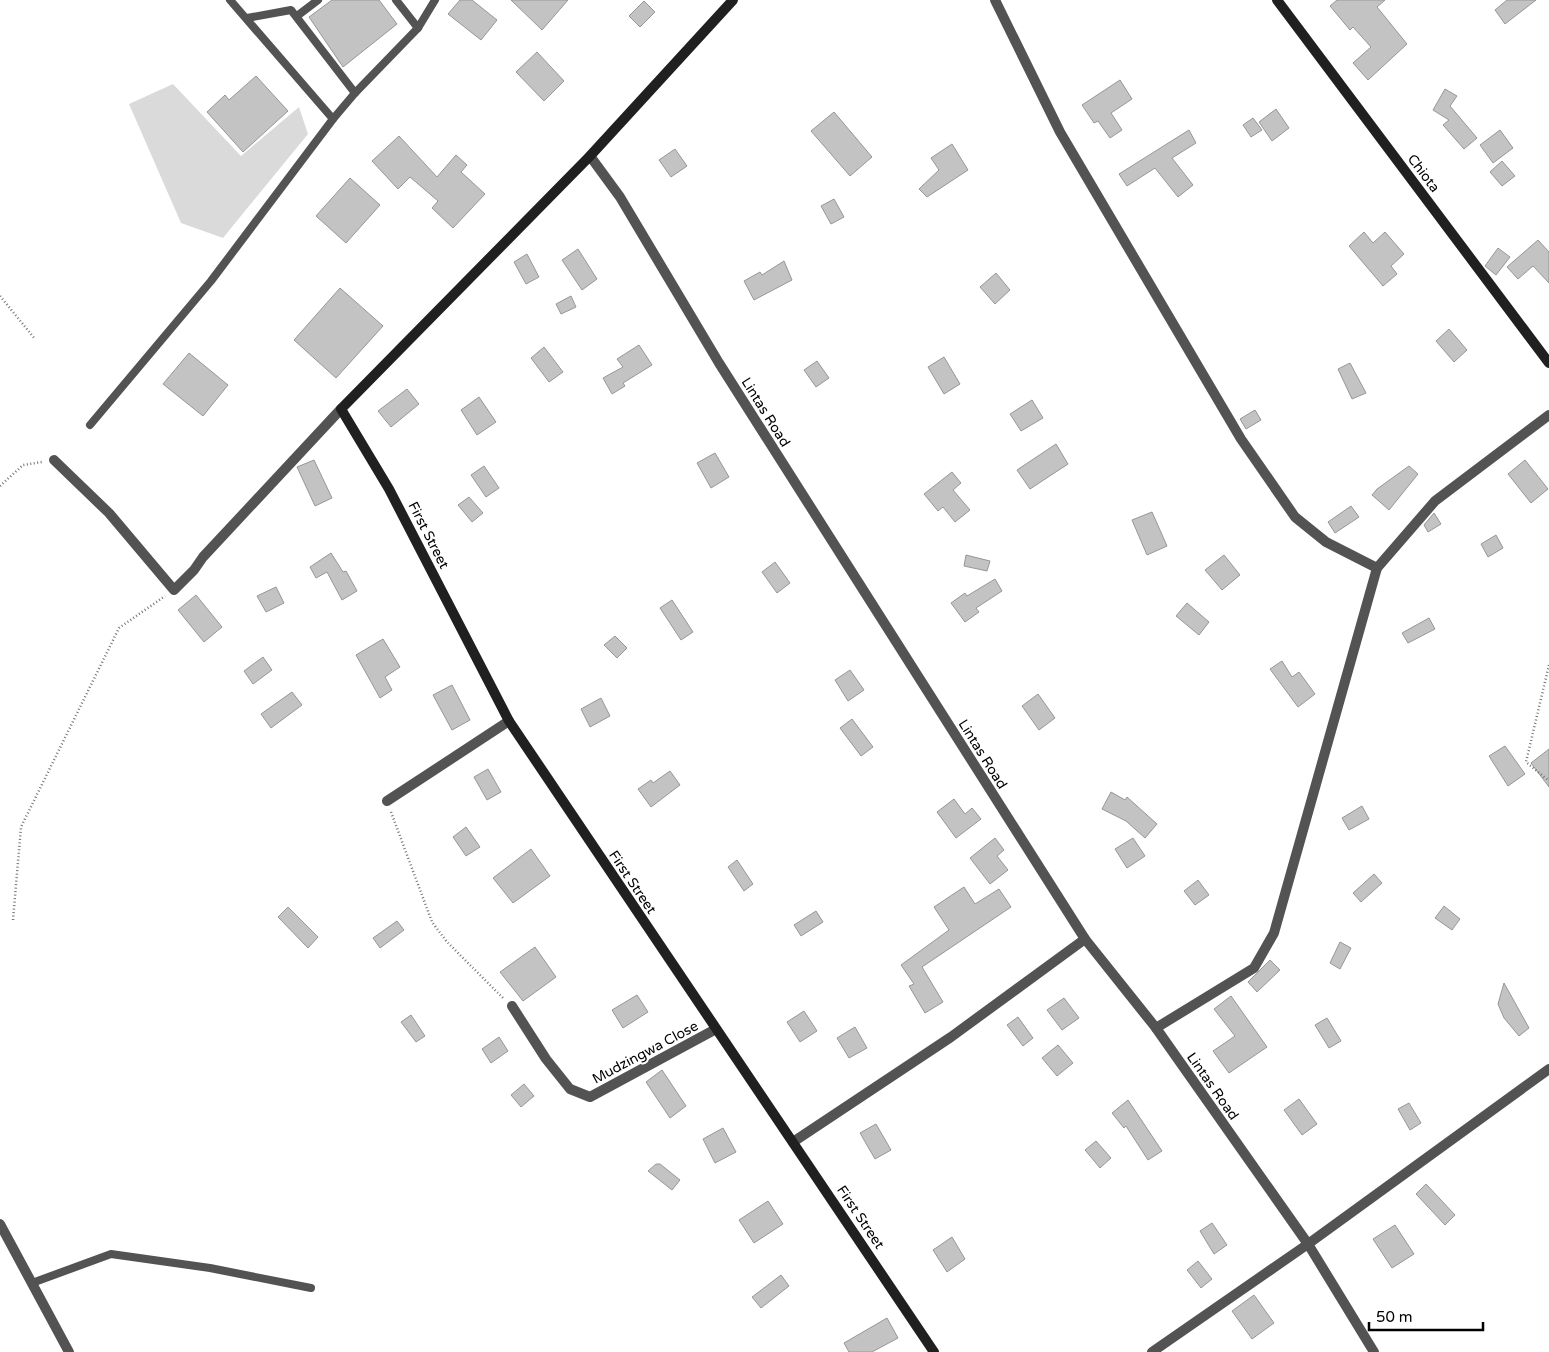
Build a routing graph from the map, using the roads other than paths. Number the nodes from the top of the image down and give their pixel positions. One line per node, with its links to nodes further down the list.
1 (230, 0): 9 (lane)
2 (318, 0): 8 (lane)
3 (396, 0): 10 (lane)
4 (435, 0): 10 (lane)
5 (732, 0): 13 (street)
6 (995, 0): 19 (street)
7 (1277, 0): 14 (street, Chiota)
8 (297, 16): 9 (lane); 11 (lane)
9 (248, 18): 12 (lane)
10 (418, 28): 11 (lane)
11 (355, 92): 12 (lane)
12 (333, 120): 17 (lane)
13 (590, 156): 15 (street); 22 (street, Lintas Road)
14 (1549, 364)
15 (341, 409): 18 (street); 20 (street, First Street)
16 (1549, 415): 19 (street)
17 (90, 424)
18 (54, 460)
19 (1377, 568): 24 (street)
20 (508, 721): 21 (street); 25 (street, First Street)
21 (387, 801)
22 (1085, 939): 24 (street, Lintas Road); 27 (street)
23 (512, 1006): 25 (street, Mudzingwa Close)
24 (1156, 1028): 29 (street, Lintas Road)
25 (716, 1029): 27 (street, First Street)
26 (1549, 1069): 29 (street)
27 (793, 1142): 33 (street, First Street)
28 (0, 1224): 30 (street)
29 (1308, 1244): 34 (street); 35 (street, Lintas Road)
30 (32, 1283): 31 (lane); 32 (street)
31 (312, 1288)
32 (69, 1352)
33 (934, 1352)
34 (1152, 1352)
35 (1374, 1352)

